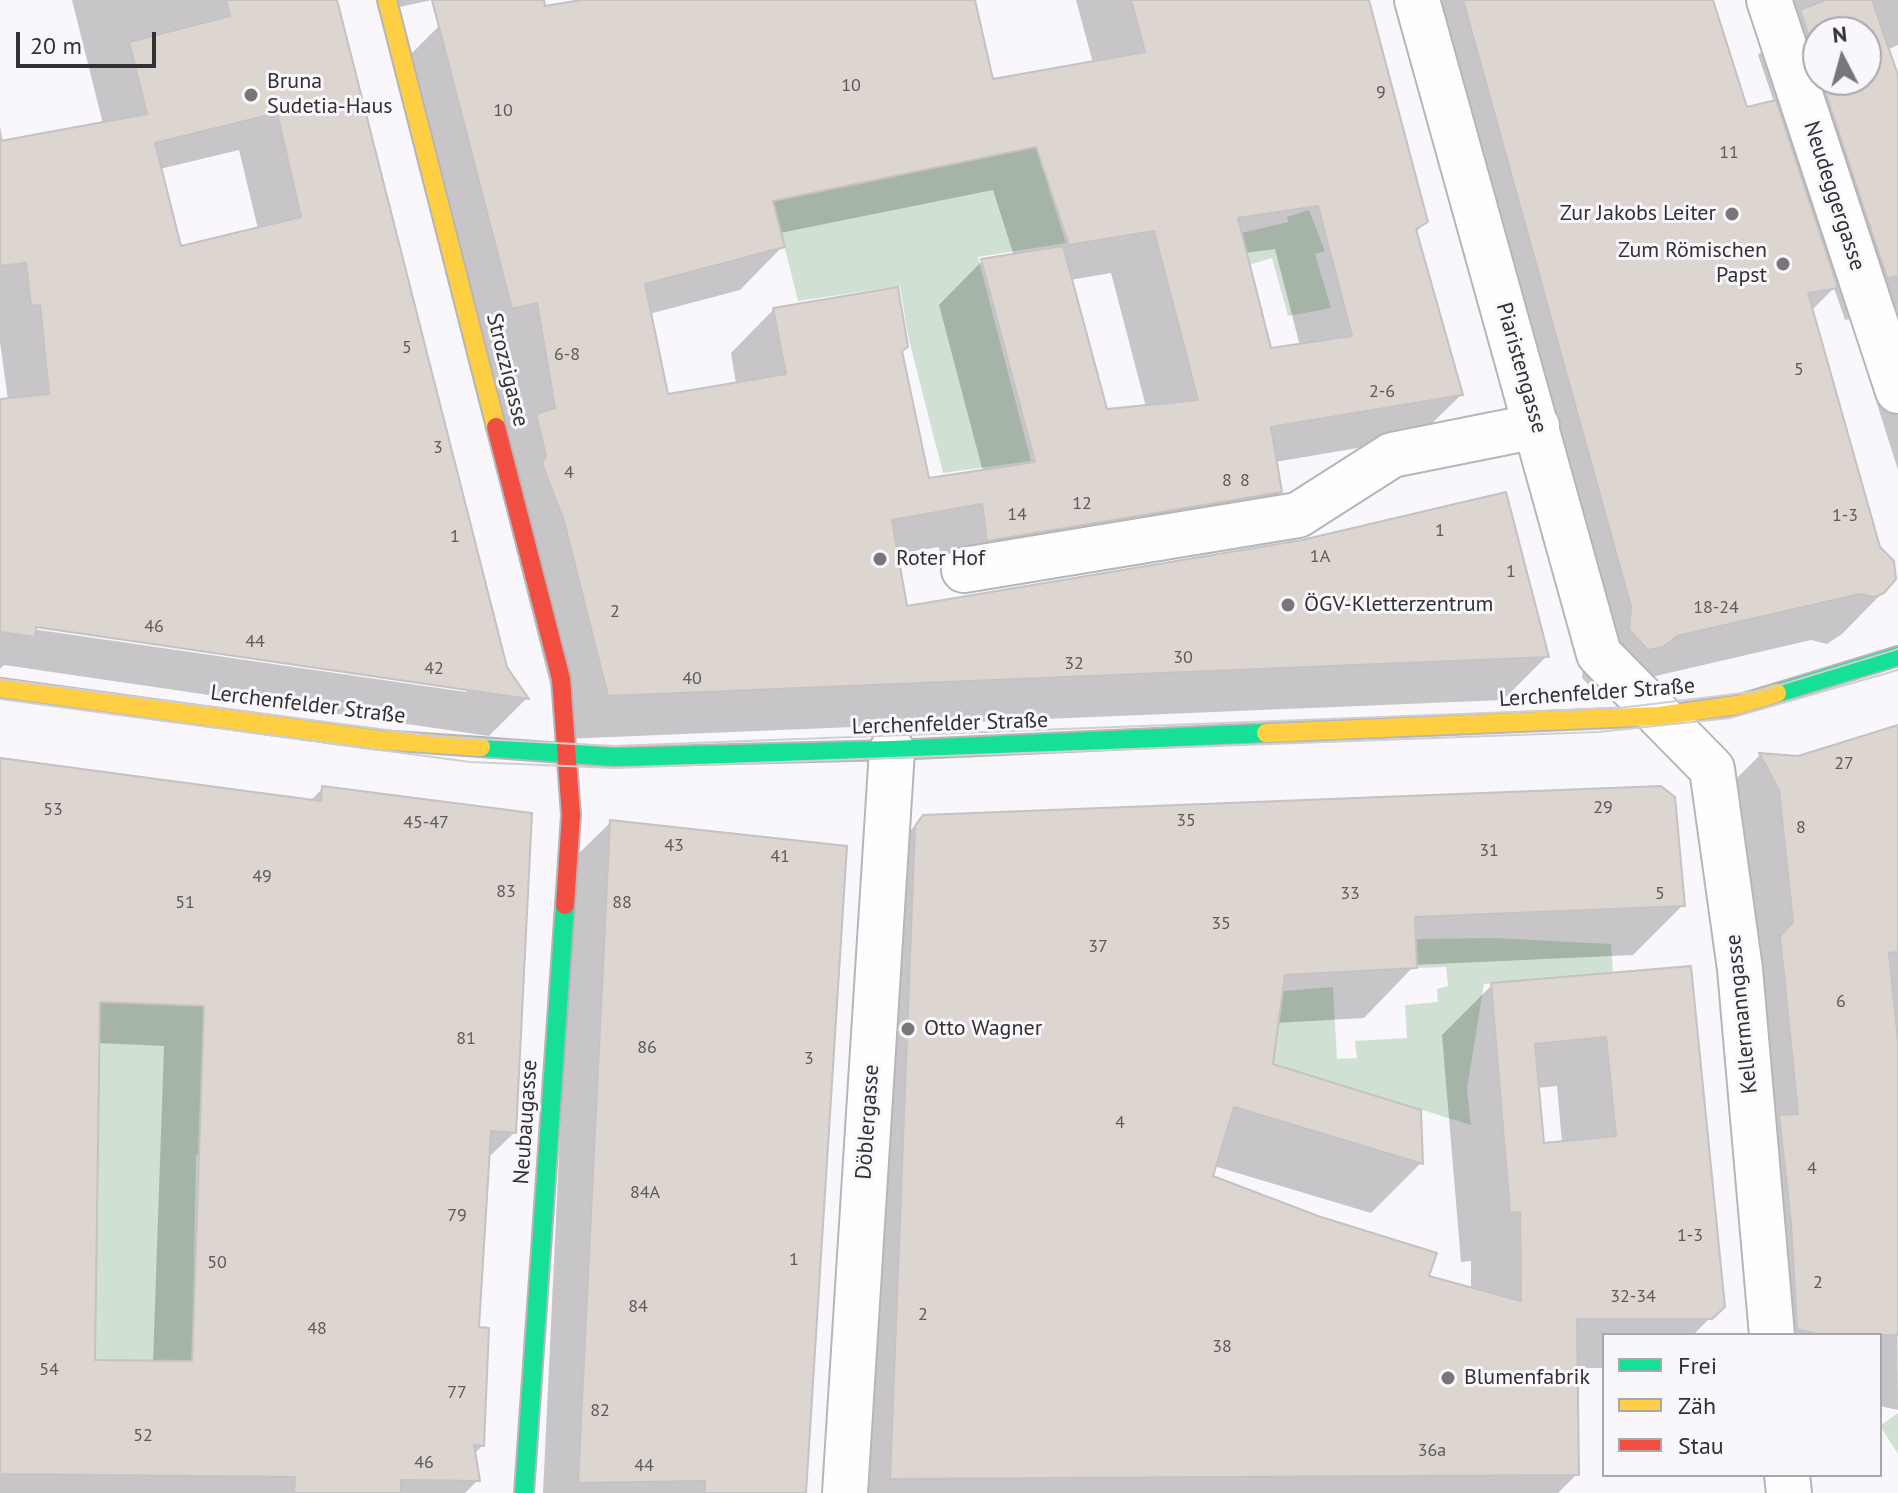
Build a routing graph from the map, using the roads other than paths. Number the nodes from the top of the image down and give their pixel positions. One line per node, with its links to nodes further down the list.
1 (387, 0): 11 (main road, Strozzigasse)
2 (1417, 0): 5 (street, Piaristengasse)
3 (1769, 0): 4 (street, Neudeggergasse)
4 (1898, 391)
5 (1537, 426): 6 (street); 9 (street, Piaristengasse)
6 (964, 570)
7 (1898, 656): 9 (main road, Lerchenfelder Straße)
8 (0, 688): 11 (main road, Lerchenfelder Straße)
9 (1659, 716): 10 (main road, Lerchenfelder Straße); 12 (street, Kellermanngasse)
10 (892, 750): 11 (main road, Lerchenfelder Straße); 14 (street, Döblergasse)
11 (565, 755): 13 (main road, Neubaugasse)
12 (1772, 1333)
13 (524, 1493)
14 (845, 1493)

